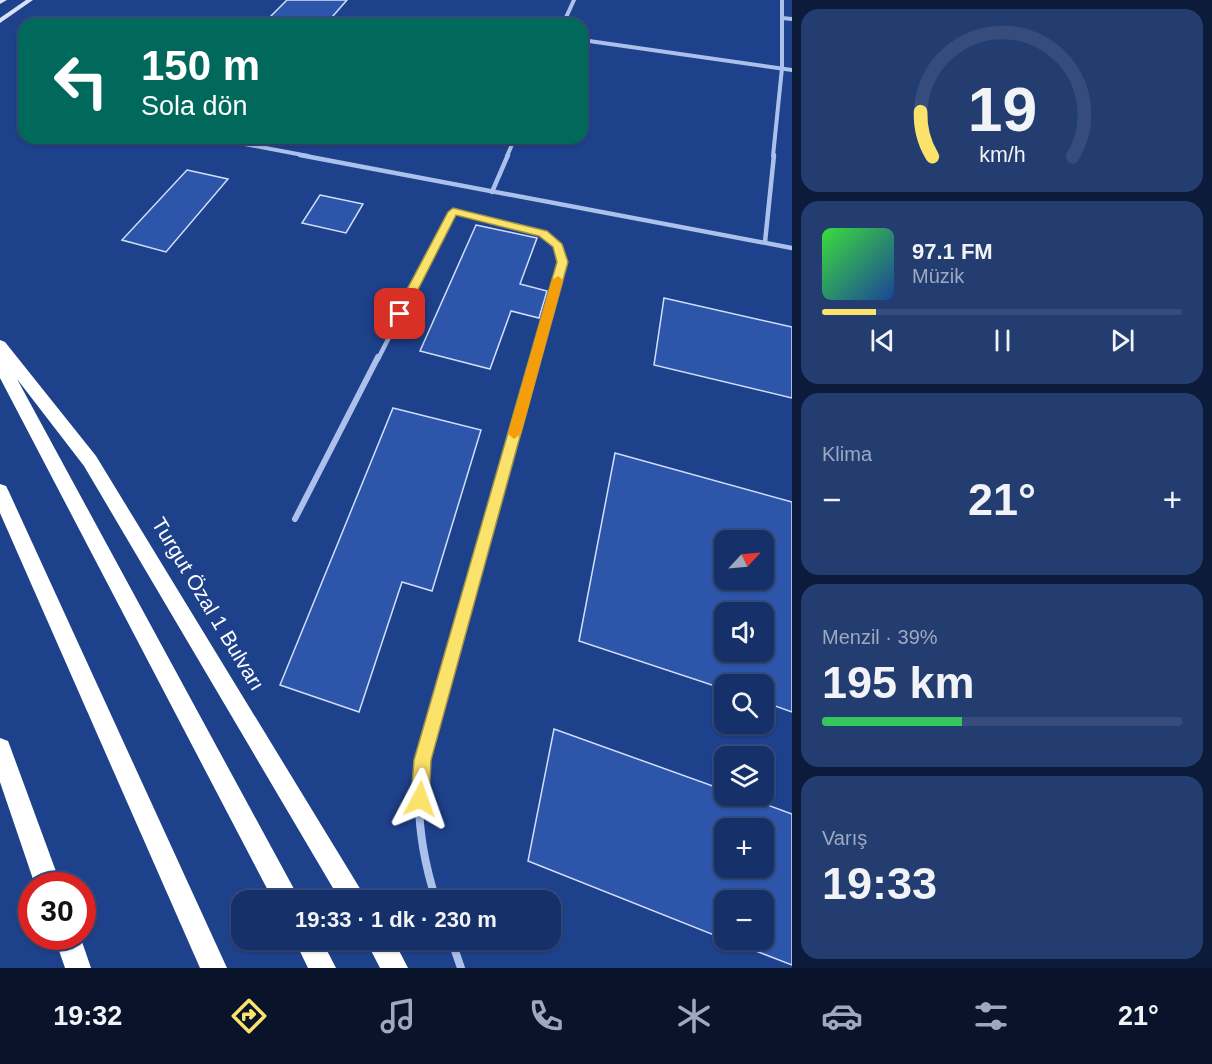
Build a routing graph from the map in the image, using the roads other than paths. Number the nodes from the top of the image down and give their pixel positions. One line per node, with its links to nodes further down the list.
1 (30, 0): 7 (main road)
2 (574, 0): 4 (street)
3 (782, 0): 5 (street)
4 (566, 18)
5 (782, 18): 6 (street); 9 (street)
6 (792, 19)
7 (0, 21)
8 (588, 41): 9 (street)
9 (782, 68): 10 (street); 14 (street)
10 (792, 70)
11 (244, 144): 13 (street)
12 (512, 144): 13 (street)
13 (492, 192): 14 (street)
14 (765, 242): 15 (street)
15 (792, 248)
16 (0, 346): 23 (highway, Turgut Özal 1 Bulvarı)
17 (0, 362): 22 (highway)
18 (0, 492): 30 (highway)
19 (295, 519): 24 (street)
20 (0, 749): 21 (highway)
21 (43, 872)
22 (281, 890)
23 (348, 890)
24 (433, 890)
25 (72, 950): 29 (highway)
26 (313, 950): 31 (highway)
27 (384, 950): 32 (highway)
28 (455, 950): 33 (street)
29 (78, 968)
30 (214, 968)
31 (323, 968)
32 (395, 968)
33 (461, 968)

